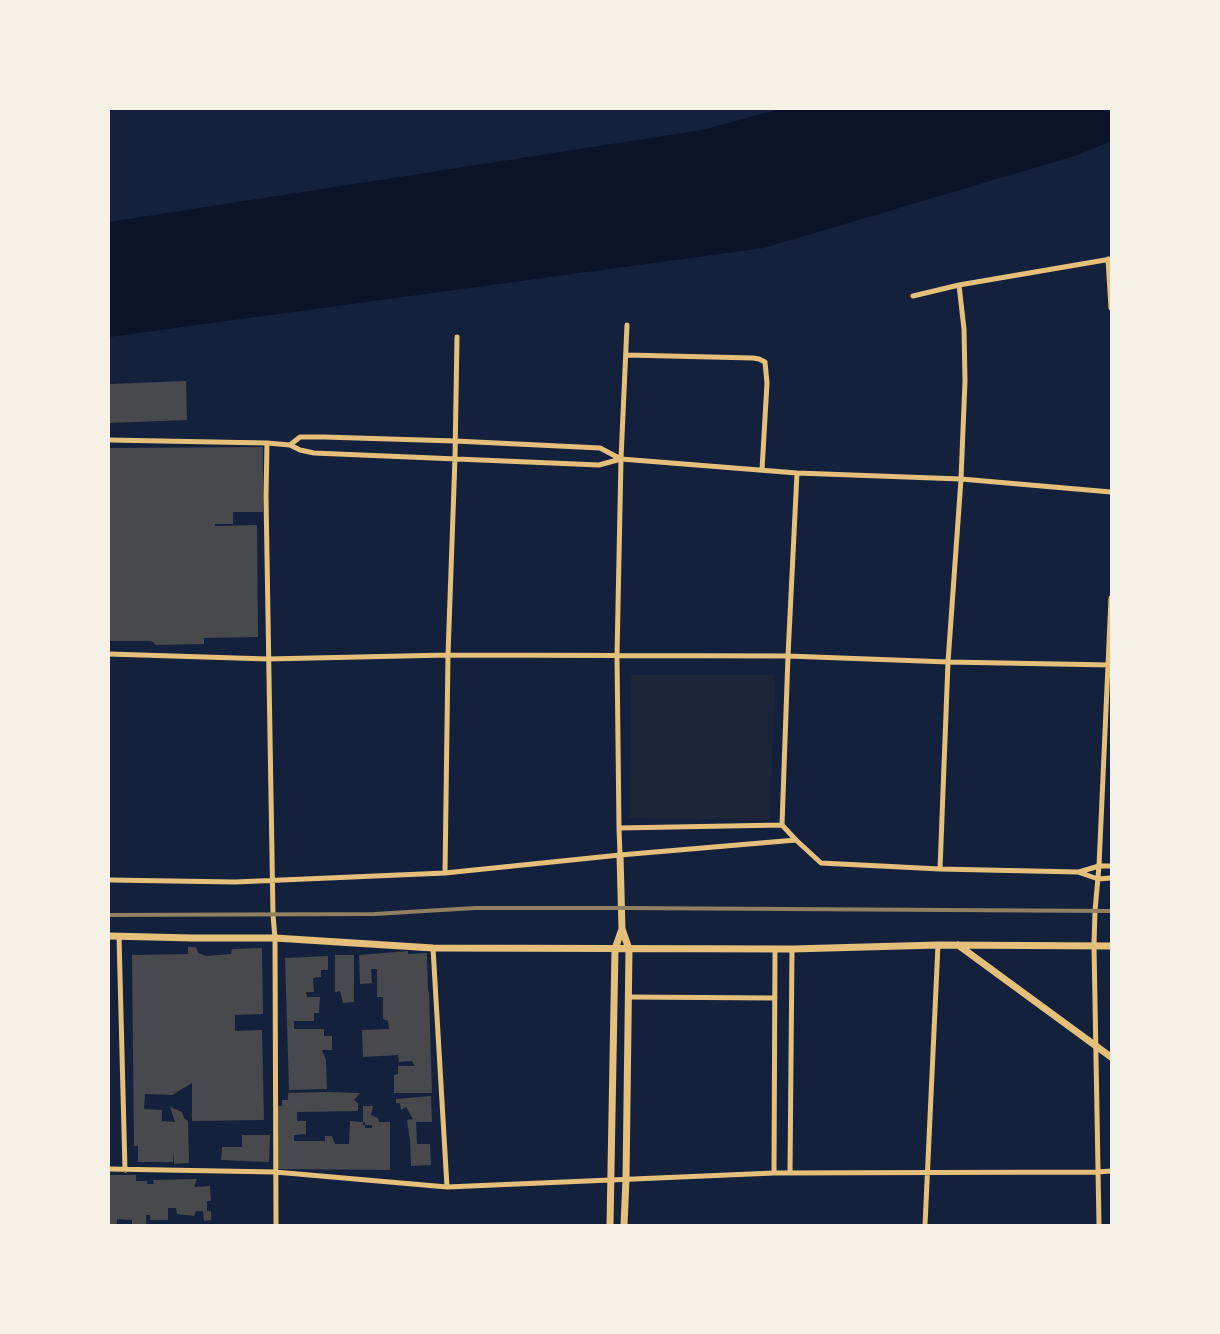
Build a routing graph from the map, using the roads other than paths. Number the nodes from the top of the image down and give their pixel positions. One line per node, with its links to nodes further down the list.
1 (1110, 259): 2 (street); 4 (street)
2 (958, 285): 3 (street); 16 (street)
3 (913, 296)
4 (1111, 308)
5 (627, 325): 7 (street)
6 (457, 337): 9 (street)
7 (627, 355): 13 (street); 14 (street)
8 (109, 440): 10 (street)
9 (455, 441): 11 (street); 12 (street); 13 (street)
10 (266, 443): 11 (street); 23 (street)
11 (290, 444): 12 (street)
12 (455, 458): 13 (street); 20 (street)
13 (622, 459): 14 (street); 21 (street)
14 (762, 470): 15 (street)
15 (797, 473): 16 (street); 22 (street)
16 (961, 479): 17 (street); 24 (street)
17 (1111, 492)
18 (1111, 598): 25 (street)
19 (109, 654): 23 (street)
20 (448, 656): 21 (street); 23 (street); 34 (street)
21 (617, 656): 22 (street); 27 (street)
22 (788, 656): 24 (street); 26 (street)
23 (268, 659): 38 (street)
24 (948, 662): 25 (street); 32 (street)
25 (1109, 665): 30 (street)
26 (782, 825): 27 (street); 28 (street)
27 (619, 828): 29 (street)
28 (796, 840): 29 (street); 32 (street)
29 (620, 855): 34 (street); 39 (street)
30 (1099, 866): 31 (street); 33 (street); 36 (street)
31 (1111, 866)
32 (940, 869): 33 (street)
33 (1078, 872): 36 (street)
34 (445, 873): 38 (street)
35 (1111, 878): 36 (street)
36 (1098, 879): 45 (street)
37 (109, 880): 38 (street)
38 (272, 880): 42 (street)
39 (622, 929): 48 (street); 49 (street)
40 (109, 936): 41 (street)
41 (119, 936): 42 (street); 57 (street)
42 (275, 938): 47 (street); 59 (street)
43 (938, 945): 44 (street); 51 (street); 60 (street)
44 (958, 945): 45 (street); 54 (street)
45 (1094, 945): 46 (street); 54 (street)
46 (1111, 946)
47 (433, 948): 49 (street); 66 (street)
48 (629, 948): 49 (street); 50 (street); 52 (street)
49 (615, 949): 64 (street)
50 (775, 949): 51 (street); 53 (street)
51 (792, 949): 63 (street)
52 (628, 997): 53 (street); 65 (street)
53 (775, 998): 62 (street)
54 (1096, 1046): 55 (street); 61 (street)
55 (1111, 1056)
56 (109, 1169): 57 (street)
57 (125, 1170): 59 (street)
58 (1111, 1171): 61 (street)
59 (276, 1172): 66 (street); 67 (street)
60 (928, 1172): 61 (street); 63 (street); 70 (street)
61 (1098, 1172): 71 (street)
62 (774, 1173): 63 (street); 65 (street)
63 (790, 1173)
64 (612, 1180): 65 (street); 66 (street); 68 (street)
65 (626, 1180): 69 (street)
66 (447, 1187)
67 (276, 1225)
68 (610, 1225)
69 (624, 1225)
70 (925, 1225)
71 (1099, 1225)

